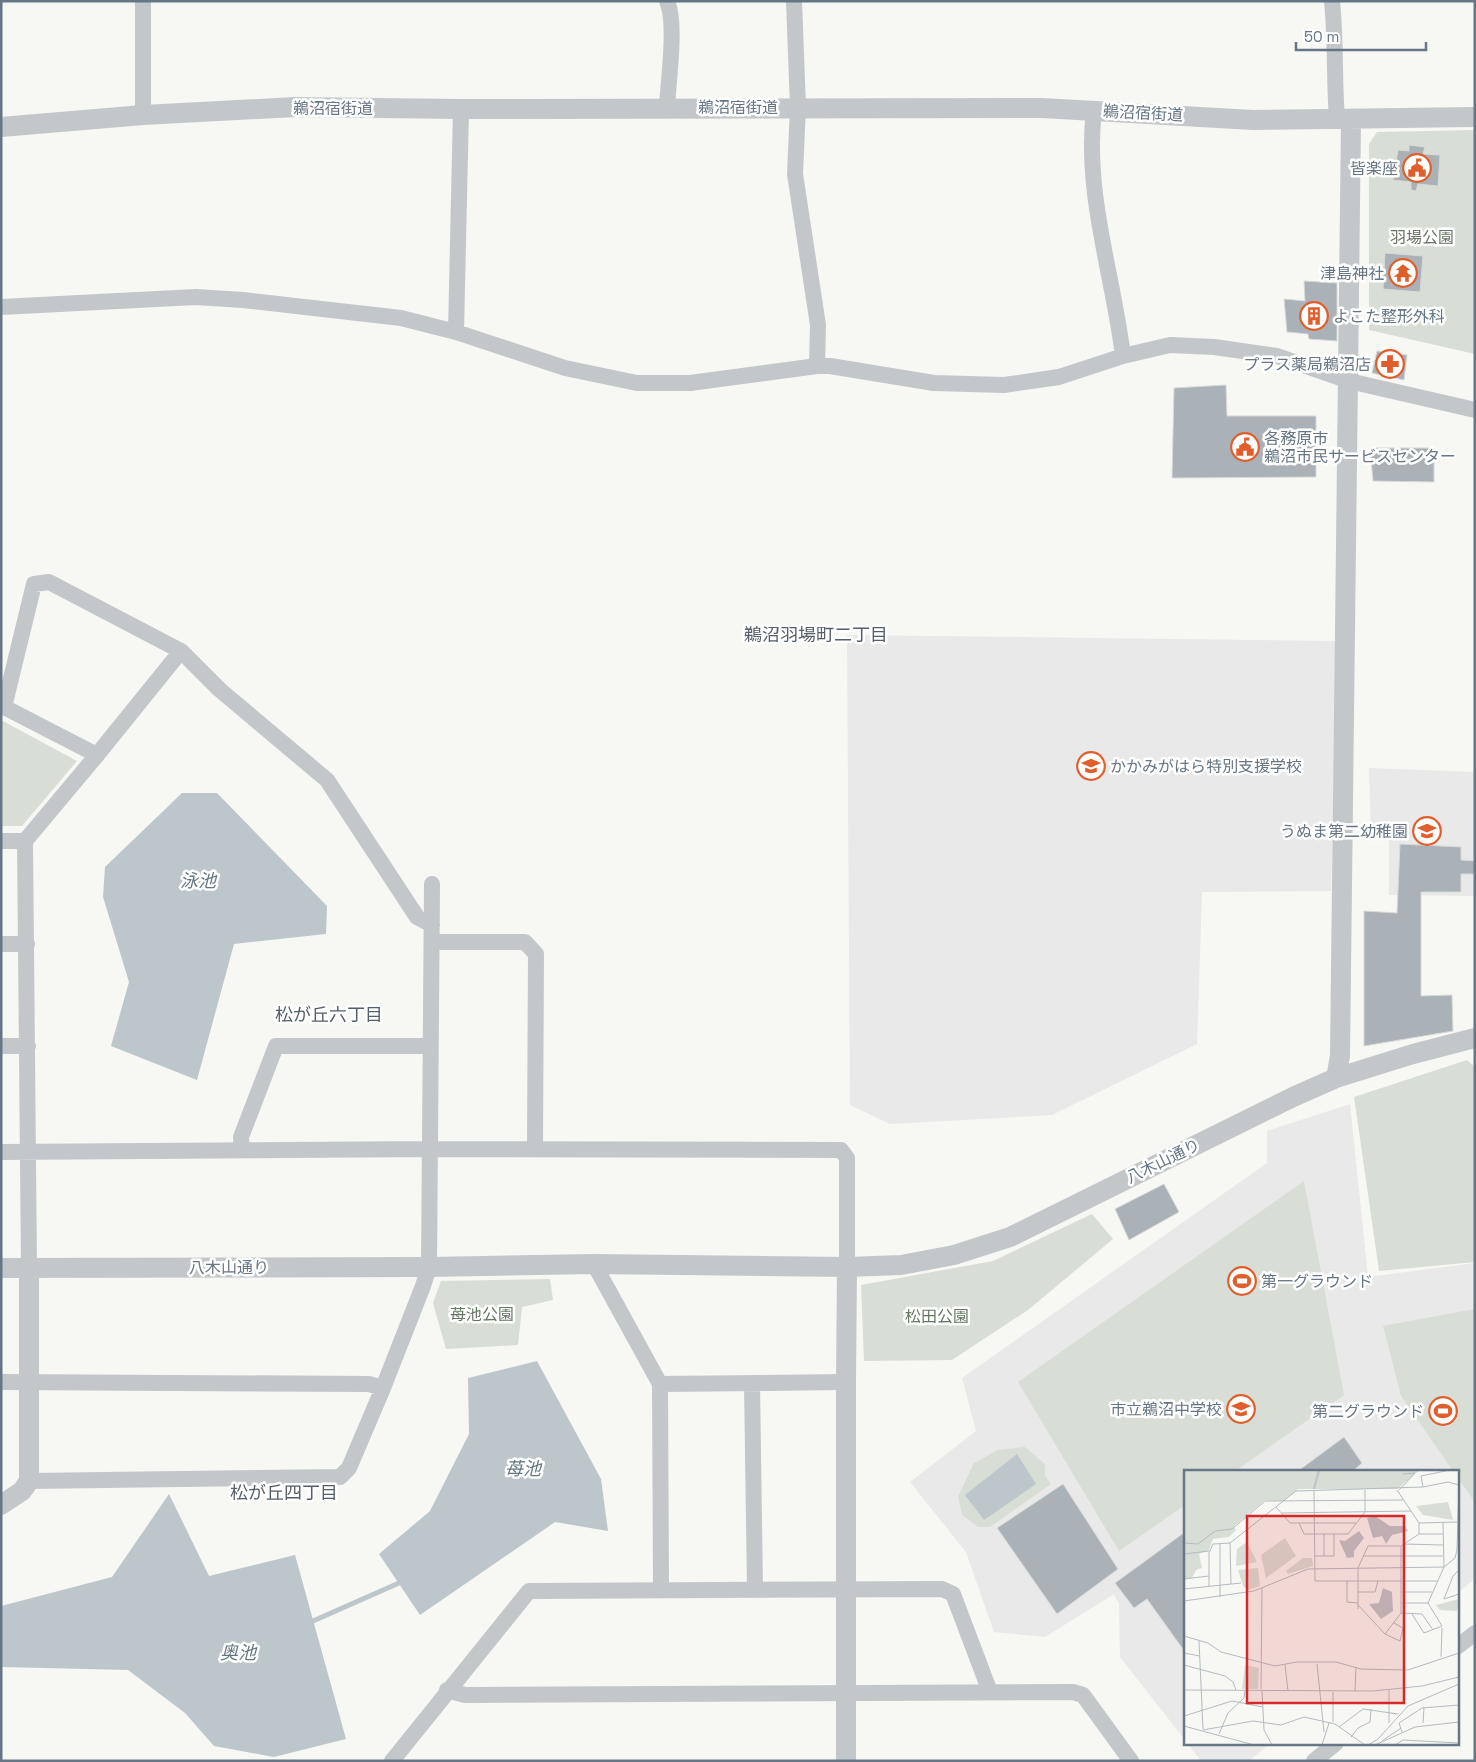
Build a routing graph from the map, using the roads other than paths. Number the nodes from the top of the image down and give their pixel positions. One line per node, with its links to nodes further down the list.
1 (143, 1): 9 (street)
2 (667, 1): 6 (street)
3 (794, 1): 5 (street)
4 (1332, 1): 11 (street)
5 (798, 107): 6 (street, 鵜沼宿街道); 8 (street, 鵜沼宿街道); 16 (street)
6 (667, 108): 7 (street, 鵜沼宿街道)
7 (461, 109): 9 (street, 鵜沼宿街道); 14 (street)
8 (1094, 110): 11 (street, 鵜沼宿街道); 15 (street)
9 (143, 115): 12 (street, 鵜沼宿街道)
10 (1475, 117): 11 (street, 鵜沼宿街道)
11 (1344, 120): 17 (street)
12 (1, 127)
13 (1, 307): 14 (street)
14 (456, 332): 16 (street)
15 (1123, 356): 16 (street); 17 (street)
16 (817, 366)
17 (1348, 381): 18 (street); 31 (street)
18 (1475, 410)
19 (181, 651): 20 (street); 20 (street); 24 (street)
20 (98, 755): 22 (street)
21 (1, 841): 22 (street)
22 (25, 841): 26 (street)
23 (432, 884): 24 (street)
24 (432, 934): 30 (street); 32 (street)
25 (1, 944): 26 (street)
26 (26, 944): 29 (street)
27 (1475, 1038): 31 (street, 八木山通り)
28 (1, 1046): 29 (street)
29 (28, 1046): 36 (street)
30 (430, 1046): 33 (street); 34 (street)
31 (1336, 1078): 38 (street, 八木山通り)
32 (535, 1149): 34 (street); 38 (street)
33 (242, 1150): 34 (street); 36 (street)
34 (430, 1150): 39 (street)
35 (1, 1152): 36 (street)
36 (29, 1152): 41 (street)
37 (594, 1264): 38 (street, 八木山通り); 39 (street, 八木山通り); 46 (street)
38 (847, 1266): 44 (street)
39 (429, 1267): 41 (street, 八木山通り); 47 (street)
40 (1, 1268): 41 (street, 八木山通り)
41 (29, 1268): 43 (street)
42 (1, 1382): 43 (street)
43 (29, 1382): 47 (street); 48 (street)
44 (846, 1382): 45 (street); 51 (street)
45 (752, 1383): 46 (street); 52 (street)
46 (660, 1384): 50 (street)
47 (383, 1388): 48 (street)
48 (29, 1481): 49 (street)
49 (4, 1501)
50 (661, 1589): 52 (street); 55 (street)
51 (847, 1589): 52 (street); 56 (street); 57 (street)
52 (755, 1590)
53 (1475, 1633): 54 (street)
54 (1458, 1646)
55 (447, 1690): 57 (street); 59 (street)
56 (990, 1692): 57 (street); 61 (street)
57 (846, 1693): 60 (street)
58 (1335, 1744): 62 (street)
59 (392, 1761)
60 (846, 1761)
61 (1131, 1761)
62 (1314, 1761)

